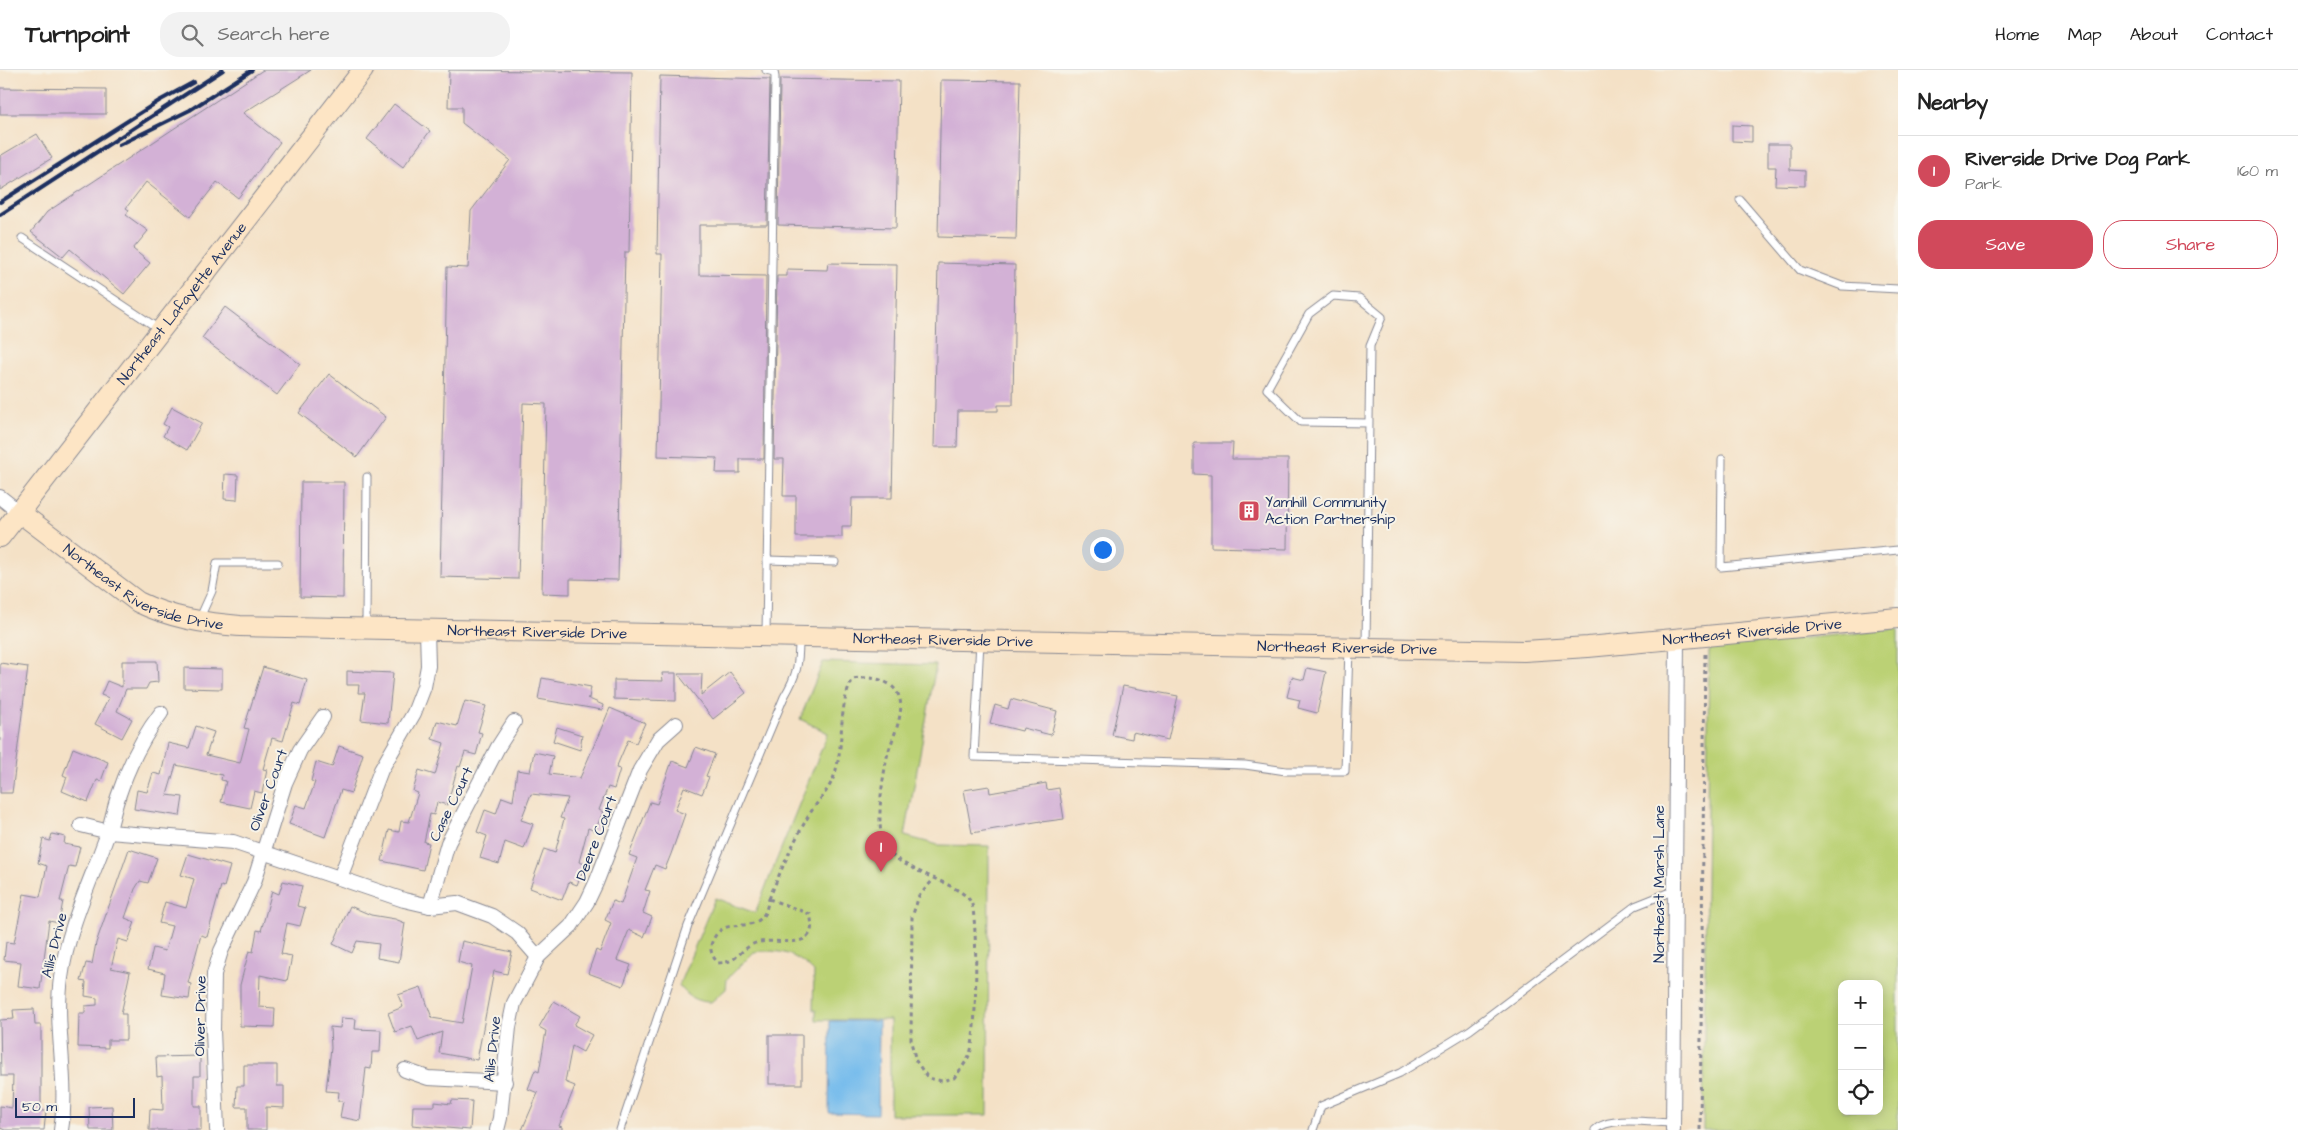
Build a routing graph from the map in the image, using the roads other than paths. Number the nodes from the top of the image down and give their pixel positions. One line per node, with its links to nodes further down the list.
1 (766, 70): 14 (lane)
2 (356, 72): 6 (street, Northeast Lafayette Avenue)
3 (1740, 200): 5 (lane)
4 (22, 238): 6 (lane)
5 (1898, 288)
6 (162, 330): 11 (street, Northeast Lafayette Avenue)
7 (1369, 423): 7 (lane); 25 (lane)
8 (1722, 460): 13 (lane)
9 (368, 477): 19 (lane)
10 (0, 497): 11 (street)
11 (19, 512): 12 (street, Northeast Lafayette Avenue); 18 (street, Northeast Riverside Drive)
12 (0, 537)
13 (1898, 550)
14 (767, 560): 15 (lane); 21 (lane)
15 (835, 562)
16 (278, 564): 18 (lane)
17 (1898, 618): 23 (street, Northeast Riverside Drive)
18 (198, 623): 19 (street, Northeast Riverside Drive)
19 (366, 628): 20 (street, Northeast Riverside Drive)
20 (427, 630): 21 (street, Northeast Riverside Drive); 33 (street)
21 (766, 637): 22 (street, Northeast Riverside Drive)
22 (799, 637): 24 (street, Northeast Riverside Drive); 43 (lane)
23 (1677, 638): 25 (street, Northeast Riverside Drive); 34 (street, Northeast Marsh Lane)
24 (980, 641): 25 (street, Northeast Riverside Drive); 25 (lane)
25 (1358, 648)
26 (161, 713): 31 (street, Allis Drive)
27 (323, 716): 32 (street, Oliver Court)
28 (514, 722): 35 (street, Case Court)
29 (676, 724): 36 (street, Deere Court)
30 (81, 824): 31 (street)
31 (109, 832): 32 (street); 40 (street, Allis Drive)
32 (264, 852): 33 (street); 41 (street, Oliver Drive)
33 (340, 878): 35 (street)
34 (1675, 890): 39 (street, Northeast Marsh Lane); 44 (lane)
35 (430, 906): 36 (street)
36 (538, 957): 38 (street, Allis Drive)
37 (405, 1070): 38 (street)
38 (505, 1082): 42 (street, Allis Drive)
39 (1673, 1127): 45 (lane)
40 (61, 1130)
41 (217, 1130)
42 (496, 1130)
43 (620, 1130)
44 (1312, 1130)
45 (1595, 1130)

